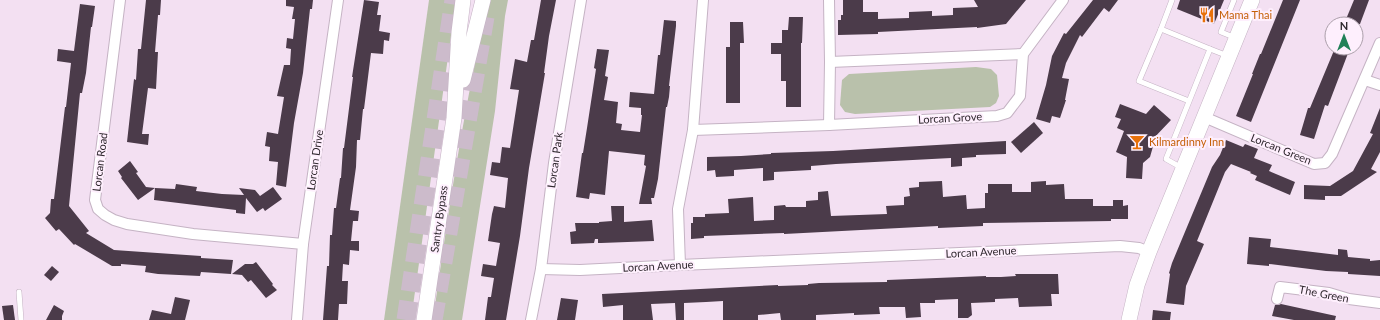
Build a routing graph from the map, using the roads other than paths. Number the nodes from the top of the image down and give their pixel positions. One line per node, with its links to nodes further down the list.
1 (120, 0): 27 (street, Lorcan Road)
2 (338, 0): 27 (street, Lorcan Drive)
3 (463, 0): 23 (main road, Santry Bypass)
4 (483, 0): 23 (main road, Santry Bypass)
5 (581, 0): 30 (street, Lorcan Park)
6 (703, 0): 25 (street)
7 (829, 0): 18 (street)
8 (1063, 0): 16 (street)
9 (1172, 0): 12 (lane)
10 (1234, 0): 13 (lane)
11 (1252, 0): 13 (main road)
12 (1161, 29): 15 (lane); 21 (lane)
13 (1236, 39): 17 (main road)
14 (1380, 43): 19 (street, Lorcan Green)
15 (1210, 50): 17 (lane); 21 (lane)
16 (1023, 54): 18 (street); 24 (street, Lorcan Grove)
17 (1229, 57): 22 (main road)
18 (830, 62): 24 (street)
19 (1365, 80): 20 (street); 22 (street, Lorcan Green)
20 (1380, 85)
21 (1189, 101): 26 (lane)
22 (1204, 117): 26 (main road)
23 (454, 118): 36 (main road, Santry Bypass)
24 (829, 125): 25 (street, Lorcan Grove)
25 (693, 130): 29 (street)
26 (1183, 168): 28 (main road)
27 (303, 244): 35 (street, Lorcan Drive)
28 (1149, 252): 29 (street, Lorcan Avenue); 38 (main road)
29 (680, 265): 30 (street, Lorcan Avenue)
30 (541, 269): 37 (street, Lorcan Park)
31 (19, 292): 34 (lane)
32 (1278, 299): 33 (street, The Green)
33 (1380, 303)
34 (21, 320)
35 (297, 320)
36 (424, 320)
37 (531, 320)
38 (1128, 320)

